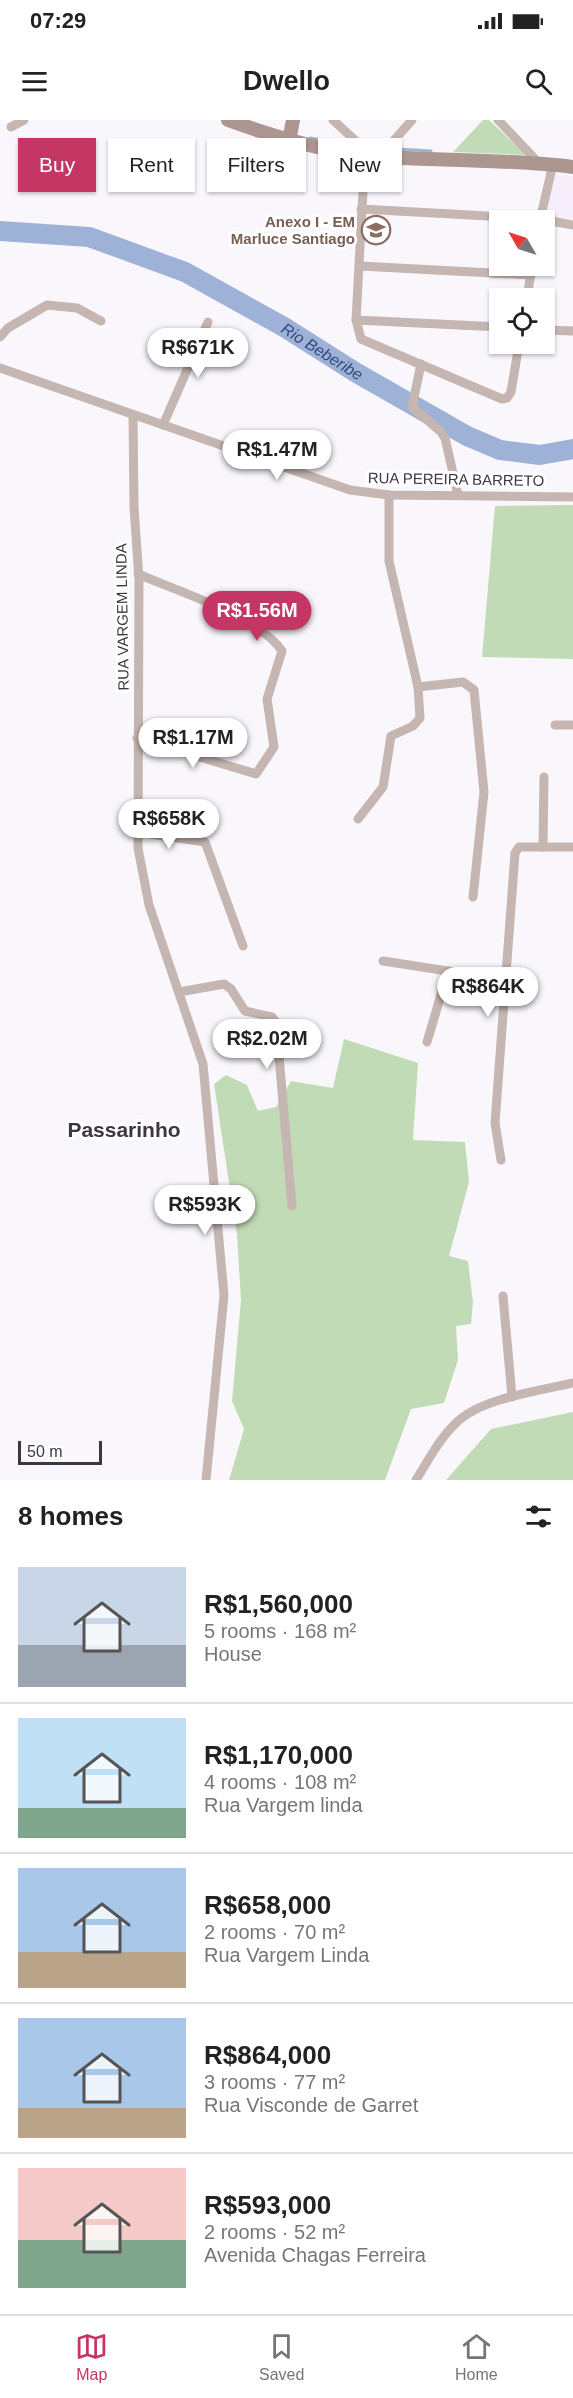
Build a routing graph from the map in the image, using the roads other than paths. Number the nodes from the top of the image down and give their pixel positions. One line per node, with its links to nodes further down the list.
1 (24, 120): 7 (street)
2 (228, 120): 8 (street)
3 (293, 120): 9 (street)
4 (333, 120): 10 (street)
5 (412, 120): 11 (street)
6 (498, 120): 13 (street)
7 (11, 127)
8 (280, 138)
9 (290, 138)
10 (353, 138)
11 (391, 138)
12 (402, 156): 13 (street)
13 (538, 162): 14 (street)
14 (553, 164): 15 (street); 18 (street)
15 (573, 167)
16 (364, 192): 17 (street)
17 (361, 209): 19 (street); 22 (street)
18 (542, 210)
19 (489, 217)
20 (555, 222): 21 (street)
21 (573, 225)
22 (360, 266): 23 (street); 24 (street)
23 (489, 269)
24 (356, 320): 27 (street); 32 (street)
25 (100, 321): 30 (street)
26 (208, 322): 35 (street)
27 (489, 326)
28 (555, 330): 29 (street)
29 (573, 331)
30 (0, 337)
31 (517, 354): 32 (street)
32 (421, 364): 37 (street)
33 (0, 368): 34 (street, RUA PEREIRA BARRETO)
34 (134, 415): 35 (street, RUA PEREIRA BARRETO); 39 (street, RUA VARGEM LINDA)
35 (163, 425): 36 (street, RUA PEREIRA BARRETO)
36 (389, 495): 37 (street, RUA PEREIRA BARRETO); 40 (street)
37 (458, 495): 38 (street, RUA PEREIRA BARRETO)
38 (573, 497)
39 (138, 574): 43 (street, RUA VARGEM LINDA); 43 (street)
40 (418, 687): 45 (street); 49 (street)
41 (555, 725): 42 (street)
42 (573, 725)
43 (137, 738): 46 (street, RUA VARGEM LINDA)
44 (544, 777): 47 (street)
45 (358, 819)
46 (137, 832): 50 (street); 54 (street, RUA VARGEM LINDA)
47 (543, 847): 48 (street); 53 (street)
48 (573, 847)
49 (473, 897)
50 (243, 946)
51 (383, 961): 52 (street)
52 (448, 971): 53 (street); 55 (street)
53 (506, 980): 56 (street)
54 (179, 992): 57 (street); 61 (street, RUA VARGEM LINDA)
55 (427, 1042)
56 (501, 1160)
57 (292, 1206)
58 (503, 1296): 60 (street)
59 (573, 1383): 60 (street)
60 (512, 1397): 62 (street)
61 (206, 1480)
62 (416, 1480)

